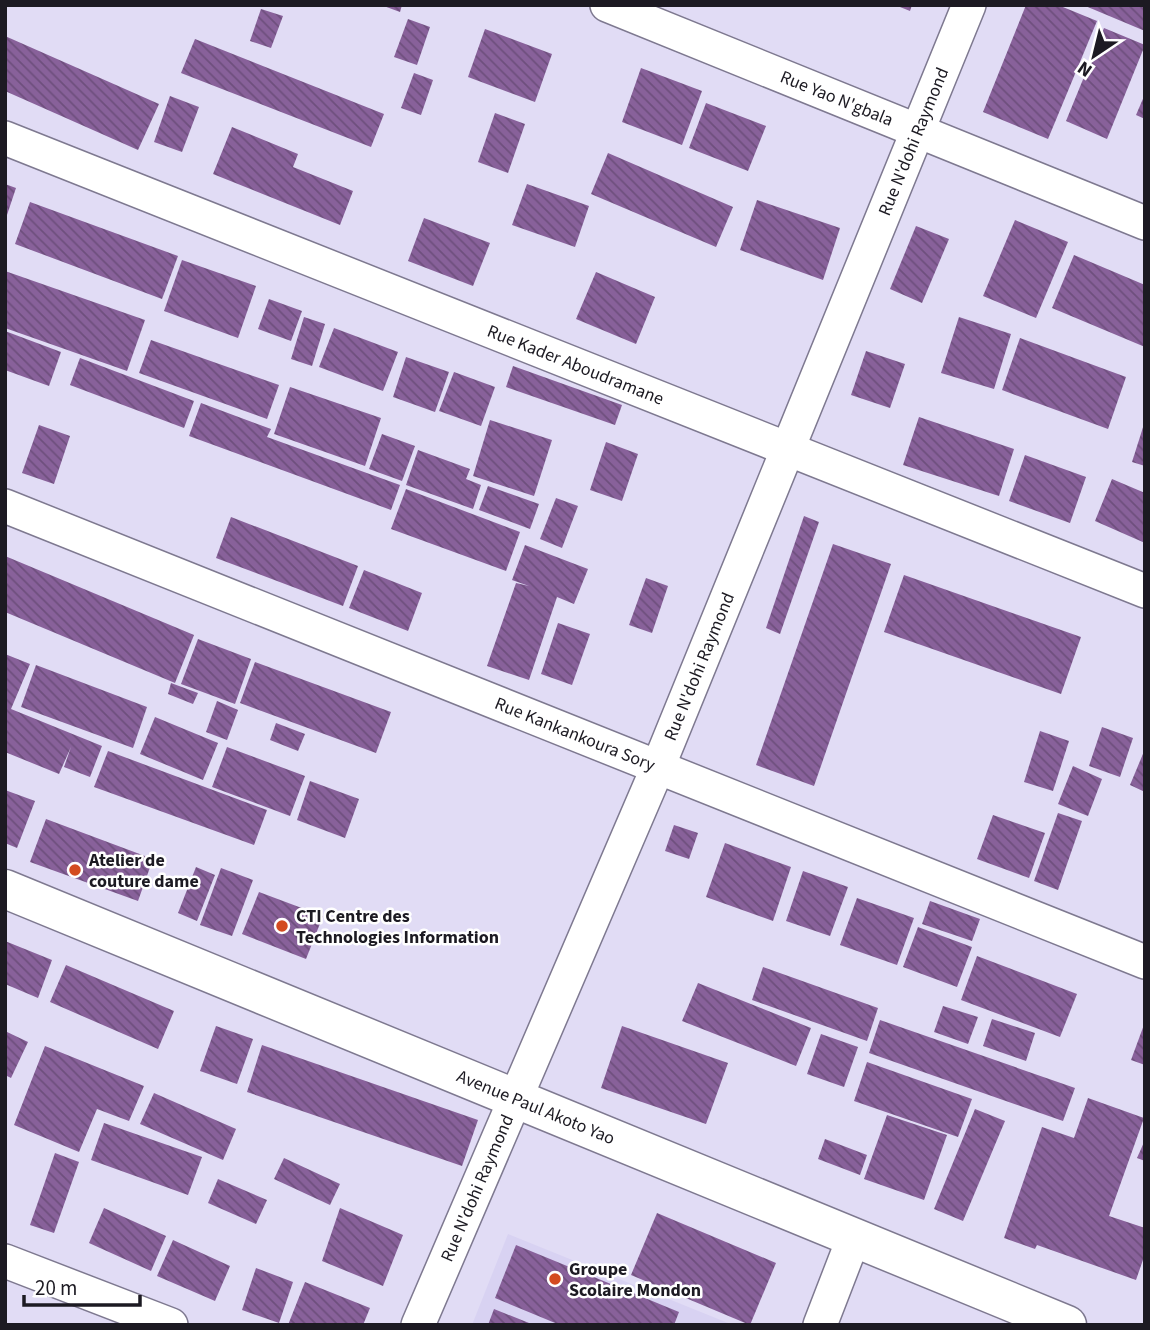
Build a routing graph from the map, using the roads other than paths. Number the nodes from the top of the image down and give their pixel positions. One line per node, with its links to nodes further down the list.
1 (607, 5): 3 (street, Rue Yao N'gbala)
2 (969, 5): 3 (street, Rue N'dohi Raymond)
3 (917, 132): 5 (street, Rue Yao N'gbala); 6 (street, Rue N'dohi Raymond)
4 (5, 138): 6 (street, Rue Kader Aboudramane)
5 (1145, 223)
6 (788, 448): 8 (street, Rue Kader Aboudramane); 9 (street, Rue N'dohi Raymond)
7 (5, 506): 9 (street, Rue Kankankoura Sory)
8 (1145, 591)
9 (658, 767): 11 (street, Rue Kankankoura Sory); 12 (street, Rue N'dohi Raymond)
10 (5, 889): 12 (street, Avenue Paul Akoto Yao)
11 (1145, 962)
12 (516, 1097): 13 (street, Avenue Paul Akoto Yao); 16 (street, Rue N'dohi Raymond)
13 (854, 1237): 17 (street); 18 (street, Avenue Paul Akoto Yao)
14 (5, 1261): 15 (street)
15 (171, 1325)
16 (418, 1325)
17 (820, 1325)
18 (1066, 1325)

